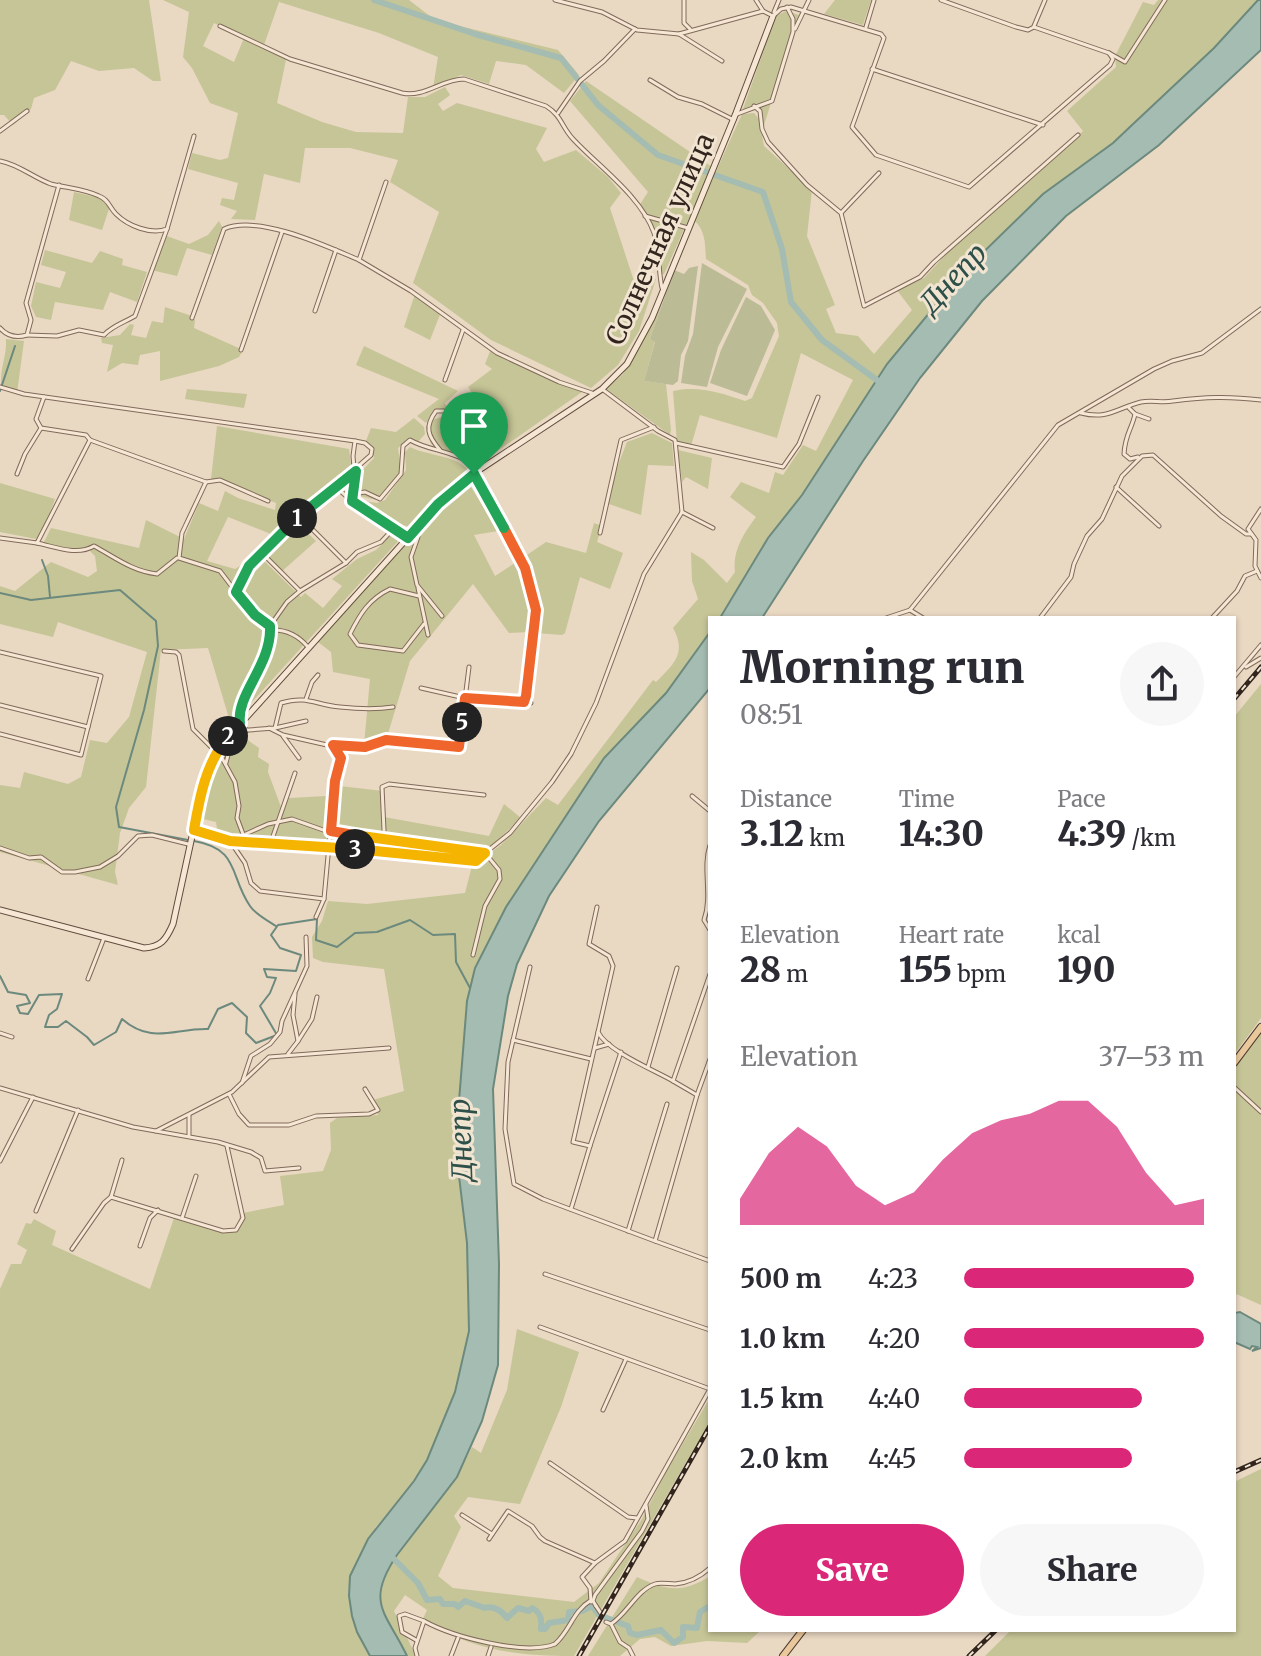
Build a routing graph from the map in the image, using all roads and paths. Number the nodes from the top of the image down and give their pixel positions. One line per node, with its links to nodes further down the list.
1 (555, 0): 17 (street)
2 (684, 0): 18 (street)
3 (756, 0): 12 (street)
4 (779, 0): 13 (street)
5 (809, 0): 11 (street)
6 (874, 0): 15 (street)
7 (941, 0): 16 (street)
8 (1045, 0): 16 (street)
9 (1164, 1): 21 (street)
10 (787, 7): 11 (street); 13 (street); 19 (street)
11 (805, 10): 15 (street); 19 (street)
12 (763, 11): 13 (street); 18 (street)
13 (773, 16): 28 (street, Солнечная улица)
14 (220, 26): 27 (street)
15 (865, 27): 23 (street)
16 (1034, 27): 21 (street)
17 (635, 29): 20 (street); 27 (street)
18 (690, 29): 20 (street)
19 (793, 32): 25 (street)
20 (679, 34): 22 (street)
21 (1109, 53): 29 (street)
22 (722, 61)
23 (872, 69): 29 (street); 29 (street)
24 (650, 80): 28 (street)
25 (754, 106): 28 (street); 37 (street)
26 (27, 111): 30 (street)
27 (558, 113): 38 (street)
28 (735, 117): 39 (street, Солнечная улица)
29 (1043, 125)
30 (0, 131)
31 (1078, 135): 37 (street)
32 (194, 136): 40 (street)
33 (0, 161): 36 (street)
34 (879, 173): 37 (street)
35 (386, 182): 43 (street)
36 (59, 185): 40 (street); 50 (street)
37 (841, 213)
38 (645, 216): 39 (street); 44 (street)
39 (689, 228): 44 (street, Солнечная улица)
40 (167, 229): 50 (street)
41 (282, 232): 42 (street); 47 (street); 51 (street)
42 (336, 250): 43 (street); 46 (street)
43 (359, 260): 49 (street)
44 (663, 292): 54 (street, Солнечная улица)
45 (1261, 309): 60 (street)
46 (315, 311)
47 (192, 318)
48 (0, 328): 50 (street)
49 (463, 330): 52 (street); 55 (street)
50 (27, 335)
51 (241, 350)
52 (445, 380)
53 (0, 387): 56 (street)
54 (602, 389): 55 (street, Солнечная улица); 63 (street)
55 (594, 393): 73 (street, Солнечная улица)
56 (44, 397): 64 (street); 66 (street)
57 (818, 397): 67 (street)
58 (1261, 400): 59 (street)
59 (1129, 408): 60 (street); 61 (street)
60 (1079, 413): 101 (street)
61 (1135, 414): 62 (street); 69 (street)
62 (1149, 419)
63 (654, 427): 67 (street); 87 (street)
64 (41, 428): 65 (street); 72 (street)
65 (90, 440): 74 (street); 91 (street)
66 (355, 441): 71 (street); 71 (street)
67 (676, 443): 81 (street)
68 (442, 452): 70 (street); 70 (street); 77 (street)
69 (1142, 456): 75 (street); 88 (street)
70 (470, 463): 73 (street)
71 (356, 471): 76 (street); 77 (street)
72 (17, 474)
73 (474, 474): 86 (street, Солнечная улица); 122 (street)
74 (206, 482): 78 (street); 93 (street)
75 (1116, 487): 83 (street); 105 (street)
76 (336, 488): 79 (street); 82 (street)
77 (353, 494): 79 (street)
78 (268, 501)
79 (352, 501): 84 (street)
80 (1261, 509): 88 (street)
81 (682, 512): 85 (street); 154 (street)
82 (299, 516): 92 (street); 94 (street)
83 (1159, 526)
84 (395, 527): 90 (street); 94 (street)
85 (713, 528)
86 (413, 532): 90 (street, Солнечная улица); 97 (street)
87 (600, 533)
88 (1251, 534): 95 (street)
89 (0, 538): 91 (street)
90 (408, 538): 111 (street, Солнечная улица)
91 (37, 543): 93 (street)
92 (261, 552): 98 (street); 99 (street)
93 (179, 558): 99 (street)
94 (346, 563): 98 (street)
95 (1257, 571): 96 (street); 106 (street)
96 (1261, 578)
97 (417, 585): 100 (street); 102 (street)
98 (300, 591): 108 (street)
99 (236, 592): 108 (street)
100 (419, 596): 107 (street); 107 (street)
101 (910, 610): 103 (street); 104 (street)
102 (442, 616)
103 (892, 616)
104 (920, 616)
105 (1042, 616)
106 (1214, 616)
107 (424, 624): 109 (street)
108 (270, 628): 111 (street); 127 (street)
109 (428, 635)
110 (1261, 645): 116 (street)
111 (308, 647): 127 (street, Солнечная улица)
112 (164, 651): 135 (street)
113 (0, 652): 128 (street)
114 (1261, 658): 116 (street)
115 (469, 667): 120 (street)
116 (1242, 668): 118 (street)
117 (318, 675): 121 (street)
118 (1236, 675)
119 (421, 688): 120 (street)
120 (465, 698): 122 (street); 134 (street)
121 (306, 699): 125 (street); 129 (street)
122 (524, 702): 123 (street)
123 (531, 703)
124 (0, 705): 128 (street)
125 (393, 707)
126 (306, 721): 129 (street)
127 (240, 723): 130 (street, Солнечная улица)
128 (88, 727): 133 (street)
129 (272, 728): 131 (street); 132 (street)
130 (233, 730): 131 (street); 135 (street, Солнечная улица)
131 (247, 730): 137 (street)
132 (281, 733): 134 (street); 136 (street)
133 (0, 734)
134 (333, 745): 144 (street)
135 (216, 751): 137 (street); 143 (street, Солнечная улица)
136 (299, 758)
137 (225, 764): 145 (street)
138 (295, 773): 142 (street)
139 (484, 795): 146 (street)
140 (692, 796): 141 (street)
141 (708, 809)
142 (278, 822): 144 (street); 145 (street); 149 (street)
143 (194, 830): 147 (street); 150 (street, Солнечная улица)
144 (331, 831): 146 (street); 151 (street)
145 (244, 832): 147 (street); 148 (street)
146 (385, 840): 153 (street); 154 (street)
147 (230, 841): 148 (street); 157 (street)
148 (246, 842): 149 (street)
149 (271, 842): 151 (street)
150 (190, 845): 152 (street); 164 (street, Солнечная улица)
151 (328, 847): 153 (street); 157 (street)
152 (0, 848)
153 (385, 852): 154 (street)
154 (485, 853): 165 (street)
155 (708, 854): 156 (street)
156 (708, 880)
157 (324, 899): 161 (street)
158 (708, 906): 162 (street)
159 (597, 907): 173 (street)
160 (0, 910): 164 (street, Солнечная улица)
161 (316, 917)
162 (708, 927)
163 (306, 937): 170 (street)
164 (104, 938): 168 (street)
165 (473, 955)
166 (530, 967): 176 (street)
167 (677, 968): 186 (street)
168 (88, 979)
169 (708, 980): 187 (street)
170 (297, 986): 177 (street); 188 (street)
171 (317, 997): 177 (street)
172 (1261, 1027): 184 (main road)
173 (598, 1032): 178 (street); 180 (street)
174 (0, 1033): 175 (street)
175 (12, 1037)
176 (513, 1040): 183 (street); 208 (street)
177 (298, 1041): 182 (street)
178 (609, 1044): 180 (street); 181 (street)
179 (389, 1048): 182 (street)
180 (595, 1048): 183 (street)
181 (621, 1052): 186 (street); 202 (street)
182 (288, 1054): 188 (street)
183 (592, 1059): 202 (street)
184 (1236, 1060)
185 (708, 1065): 193 (street)
186 (648, 1067): 187 (street)
187 (673, 1081): 193 (street)
188 (242, 1085): 192 (street)
189 (0, 1088): 194 (street)
190 (365, 1089): 192 (street)
191 (1236, 1089): 197 (street)
192 (229, 1094): 198 (street)
193 (697, 1095): 213 (street)
194 (33, 1097): 196 (street); 204 (street)
195 (667, 1104): 212 (street)
196 (78, 1110): 199 (street); 210 (street)
197 (1261, 1112)
198 (189, 1114): 199 (street); 200 (street)
199 (156, 1131): 200 (street)
200 (189, 1135): 201 (street)
201 (227, 1146): 205 (street); 211 (street)
202 (590, 1146): 208 (street)
203 (122, 1160): 207 (street)
204 (0, 1161)
205 (299, 1168)
206 (196, 1176): 211 (street)
207 (111, 1197): 209 (street); 215 (street)
208 (571, 1209): 212 (street)
209 (158, 1210): 211 (street); 214 (street)
210 (36, 1211)
211 (182, 1218)
212 (628, 1231): 213 (street)
213 (655, 1241): 216 (street)
214 (140, 1246)
215 (72, 1249)
216 (708, 1260)
217 (545, 1274): 219 (street)
218 (540, 1327): 220 (street)
219 (708, 1329)
220 (626, 1359): 221 (street); 223 (street)
221 (708, 1388)
222 (708, 1393): 225 (street)
223 (603, 1410)
224 (550, 1463): 227 (street)
225 (645, 1503): 227 (street); 233 (street)
226 (462, 1515): 228 (street)
227 (637, 1518): 230 (street)
228 (492, 1534): 229 (street); 230 (street)
229 (489, 1539)
230 (595, 1563): 232 (street)
231 (708, 1570): 244 (street)
232 (590, 1601): 233 (street); 240 (street)
233 (596, 1606): 234 (street)
234 (602, 1615)
235 (424, 1621): 237 (street); 238 (street); 238 (street)
236 (801, 1632): 245 (main road)
237 (458, 1638): 239 (street); 242 (street)
238 (417, 1641): 241 (street)
239 (491, 1647): 240 (street); 243 (street)
240 (525, 1654)
241 (417, 1656)
242 (451, 1656)
243 (488, 1656)
244 (633, 1656)
245 (783, 1656)

